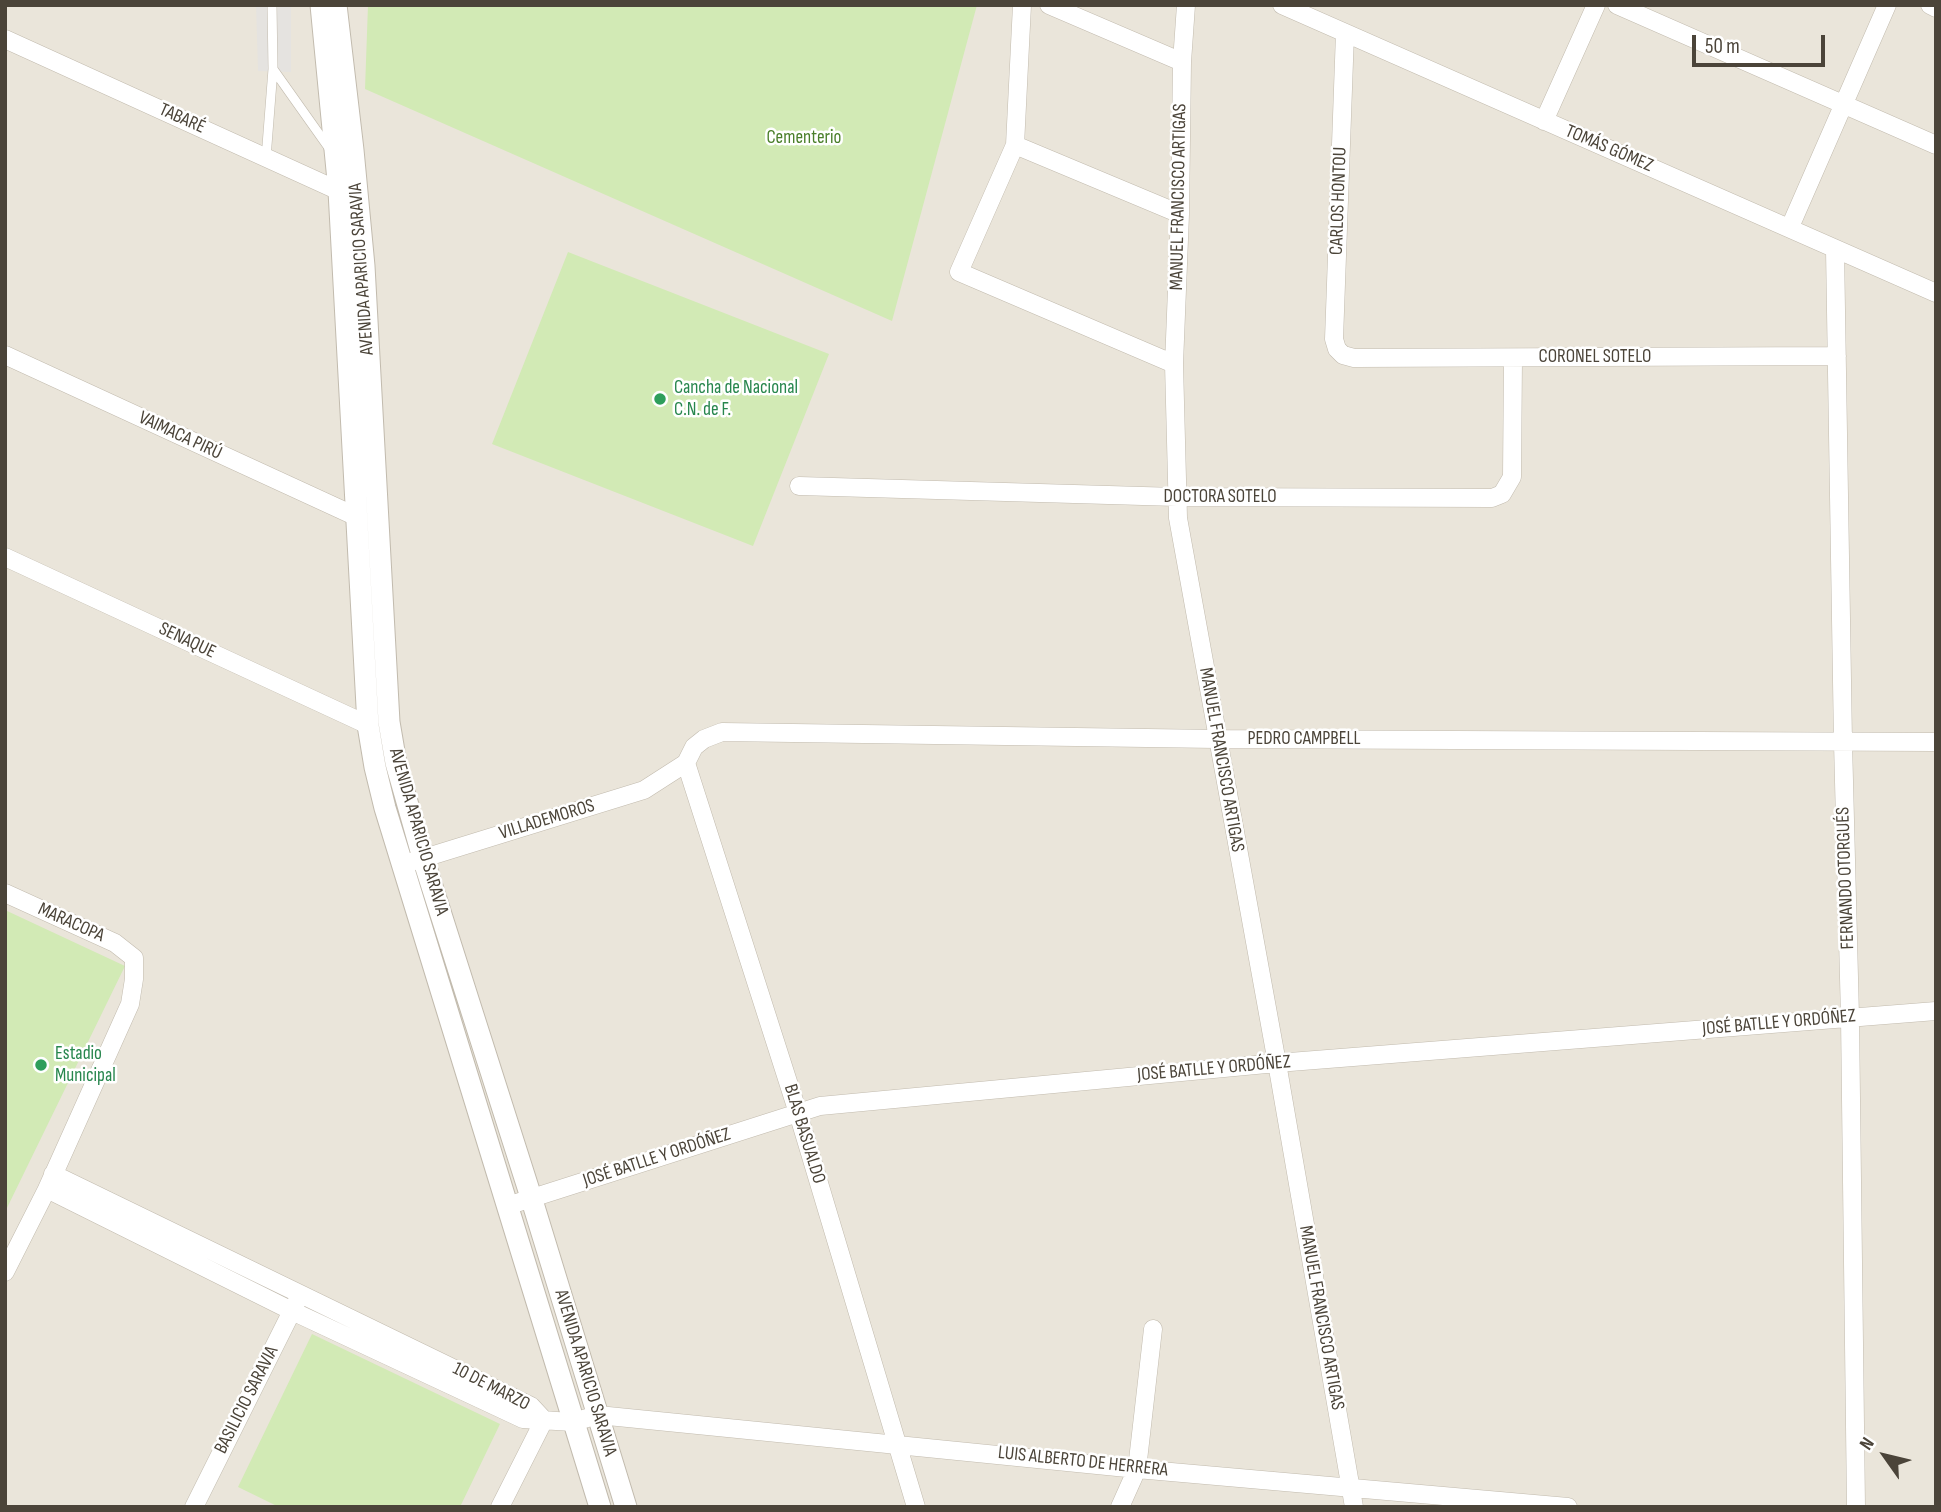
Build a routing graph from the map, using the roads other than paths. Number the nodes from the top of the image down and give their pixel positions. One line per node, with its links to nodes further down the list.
1 (272, 5): 17 (lane)
2 (321, 5): 23 (street, AVENIDA APARICIO SARAVIA)
3 (336, 5): 24 (street, AVENIDA APARICIO SARAVIA)
4 (1022, 5): 20 (street)
5 (1049, 5): 16 (street)
6 (1186, 5): 16 (street, MANUEL FRANCISCO ARTIGAS)
7 (1282, 5): 13 (street, TOMÁS GÓMEZ)
8 (1596, 5): 19 (street)
9 (1617, 5): 18 (street)
10 (1887, 5): 18 (street)
11 (1930, 5): 12 (street)
12 (1936, 8)
13 (1305, 10): 14 (street, TOMÁS GÓMEZ)
14 (1345, 33): 19 (street, TOMÁS GÓMEZ); 31 (street, CARLOS HONTOU)
15 (5, 39): 22 (street, TABARÉ)
16 (1182, 62): 25 (street, MANUEL FRANCISCO ARTIGAS)
17 (273, 69): 22 (lane); 23 (lane)
18 (1843, 103): 21 (street); 26 (street)
19 (1544, 121): 26 (street, TOMÁS GÓMEZ)
20 (1015, 145): 25 (street); 33 (street)
21 (1936, 145)
22 (267, 158): 24 (street, TABARÉ)
23 (336, 158): 24 (street, AVENIDA APARICIO SARAVIA)
24 (348, 195): 36 (street, AVENIDA APARICIO SARAVIA); 43 (street, AVENIDA APARICIO SARAVIA)
25 (1180, 214): 33 (street, MANUEL FRANCISCO ARTIGAS)
26 (1790, 227): 27 (street, TOMÁS GÓMEZ)
27 (1835, 249): 28 (street, TOMÁS GÓMEZ); 30 (street, FERNANDO OTORGUÉS)
28 (1936, 293)
29 (5, 355): 36 (street, VAIMACA PIRÚ)
30 (1837, 356): 32 (street, CORONEL SOTELO); 40 (street, FERNANDO OTORGUÉS)
31 (1353, 358): 32 (street, CORONEL SOTELO)
32 (1513, 358): 35 (street, DOCTORA SOTELO)
33 (1174, 364): 35 (street, MANUEL FRANCISCO ARTIGAS)
34 (799, 486): 35 (street, DOCTORA SOTELO)
35 (1177, 497): 39 (street, MANUEL FRANCISCO ARTIGAS)
36 (355, 516): 38 (street, AVENIDA APARICIO SARAVIA)
37 (5, 557): 38 (street, SENAQUE)
38 (368, 725): 43 (street, AVENIDA APARICIO SARAVIA)
39 (1217, 739): 40 (street, PEDRO CAMPBELL); 42 (street, PEDRO CAMPBELL); 48 (street, MANUEL FRANCISCO ARTIGAS)
40 (1843, 742): 41 (street, PEDRO CAMPBELL); 47 (street, FERNANDO OTORGUÉS)
41 (1936, 742)
42 (686, 763): 44 (street, VILLADEMOROS); 49 (street, BLAS BASUALDO)
43 (385, 765): 44 (street, AVENIDA APARICIO SARAVIA)
44 (413, 862): 51 (street, AVENIDA APARICIO SARAVIA); 52 (street, AVENIDA APARICIO SARAVIA)
45 (5, 893): 50 (street, MARACOPA)
46 (1936, 1011): 47 (street, JOSÉ BATLLE Y ORDÓÑEZ)
47 (1850, 1017): 48 (street, JOSÉ BATLLE Y ORDÓÑEZ); 71 (street, FERNANDO OTORGUÉS)
48 (1277, 1063): 49 (street, JOSÉ BATLLE Y ORDÓÑEZ); 62 (street, MANUEL FRANCISCO ARTIGAS)
49 (798, 1113): 51 (street, JOSÉ BATLLE Y ORDÓÑEZ); 60 (street, BLAS BASUALDO)
50 (50, 1181): 53 (street); 54 (street, 10 DE MARZO); 55 (street, 10 DE MARZO)
51 (531, 1197): 52 (street, JOSÉ BATLLE Y ORDÓÑEZ); 57 (street, AVENIDA APARICIO SARAVIA)
52 (508, 1206): 59 (street, AVENIDA APARICIO SARAVIA)
53 (5, 1272)
54 (300, 1293): 55 (street, BASILICIO SARAVIA); 58 (street, 10 DE MARZO)
55 (292, 1311): 58 (street, 10 DE MARZO); 63 (street, BASILICIO SARAVIA)
56 (1153, 1329): 61 (street)
57 (598, 1415): 59 (street); 60 (street, LUIS ALBERTO DE HERRERA); 66 (street, AVENIDA APARICIO SARAVIA)
58 (544, 1420): 59 (street); 64 (street)
59 (573, 1422): 65 (street, AVENIDA APARICIO SARAVIA)
60 (897, 1443): 61 (street, LUIS ALBERTO DE HERRERA); 67 (street, BLAS BASUALDO)
61 (1137, 1469): 62 (street, LUIS ALBERTO DE HERRERA); 68 (street)
62 (1350, 1486): 69 (street, MANUEL FRANCISCO ARTIGAS); 70 (street, LUIS ALBERTO DE HERRERA)
63 (194, 1507)
64 (500, 1507)
65 (600, 1507)
66 (626, 1507)
67 (916, 1507)
68 (1120, 1507)
69 (1354, 1507)
70 (1568, 1507)
71 (1856, 1507)

